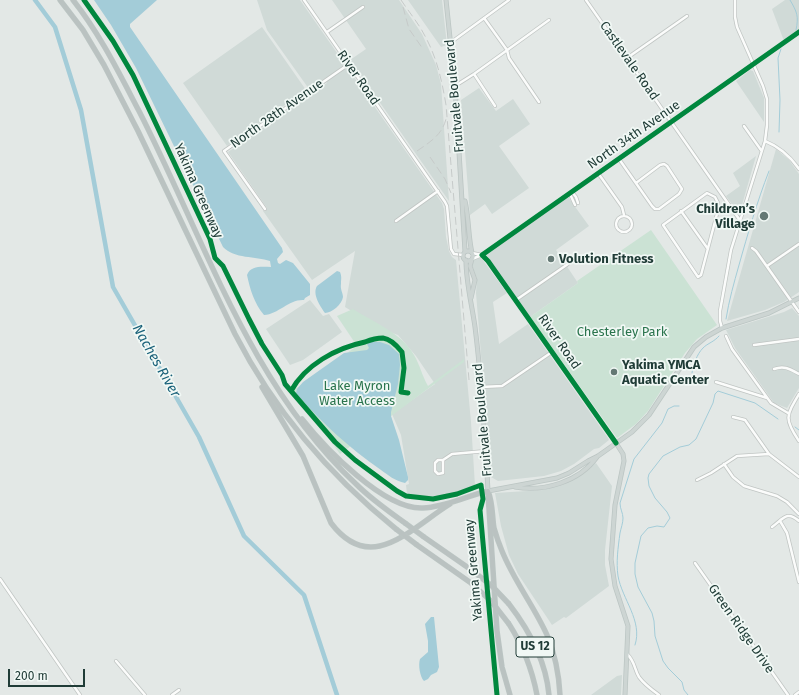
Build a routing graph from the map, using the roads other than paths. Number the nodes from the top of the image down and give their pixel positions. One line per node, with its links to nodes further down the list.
1 (59, 0): 63 (highway, US 12)
2 (74, 0): 67 (highway, US 12)
3 (305, 0): 12 (street, River Road)
4 (446, 0): 14 (main road, Fruitvale Boulevard)
5 (509, 0): 10 (street)
6 (586, 0): 16 (street, Castlevale Road)
7 (735, 0): 18 (street)
8 (363, 7): 12 (street)
9 (688, 16): 16 (street)
10 (484, 18): 14 (street); 15 (street)
11 (549, 20): 15 (street)
12 (327, 32): 17 (street, River Road)
13 (799, 32): 18 (street, North 34th Avenue)
14 (450, 43): 20 (main road, Fruitvale Boulevard)
15 (507, 50): 19 (street); 21 (street)
16 (627, 58): 23 (street, Castlevale Road)
17 (349, 64): 31 (street, River Road); 37 (street, North 28th Avenue)
18 (754, 64): 23 (street, North 34th Avenue); 25 (street)
19 (474, 74): 20 (street); 22 (street)
20 (455, 86): 32 (main road, Fruitvale Boulevard)
21 (539, 102)
22 (495, 106)
23 (672, 122): 27 (street, North 34th Avenue); 34 (street, Castlevale Road)
24 (744, 126): 26 (street)
25 (764, 141): 26 (street); 28 (street)
26 (761, 150): 40 (street)
27 (619, 159): 29 (street, North 34th Avenue); 30 (street)
28 (799, 169)
29 (598, 173): 33 (street, North 34th Avenue); 39 (street)
30 (636, 183): 30 (street)
31 (438, 191): 41 (street); 47 (street, River Road)
32 (462, 192): 45 (main road, Fruitvale Boulevard); 46 (main road, Fruitvale Boulevard)
33 (571, 193): 36 (street); 48 (street, North 34th Avenue)
34 (720, 193): 35 (street); 40 (street, Castlevale Road)
35 (715, 197): 38 (street); 44 (street)
36 (576, 204)
37 (265, 209)
38 (681, 211): 44 (street); 44 (street)
39 (624, 215): 39 (street)
40 (740, 220): 58 (street)
41 (396, 221)
42 (799, 244): 52 (street)
43 (752, 248): 52 (street)
44 (708, 249)
45 (466, 251): 46 (main road); 47 (main road)
46 (472, 253): 48 (street); 49 (main road, Fruitvale Boulevard)
47 (463, 255): 50 (main road, Fruitvale Boulevard)
48 (482, 255): 49 (street); 54 (street, River Road)
49 (472, 259): 50 (main road); 55 (main road, Fruitvale Boulevard)
50 (466, 260): 55 (main road, Fruitvale Boulevard)
51 (568, 264): 54 (street)
52 (768, 266): 56 (street)
53 (799, 298): 56 (main road)
54 (516, 300): 62 (street, River Road)
55 (470, 301): 68 (main road, Fruitvale Boulevard)
56 (792, 302): 57 (street); 58 (main road)
57 (799, 312)
58 (722, 328): 74 (main road)
59 (726, 336): 70 (street)
60 (799, 339): 61 (street)
61 (754, 345)
62 (552, 352): 68 (street); 74 (street, River Road)
63 (249, 362): 82 (highway); 98 (highway, US 12, bridge)
64 (774, 369): 65 (street)
65 (799, 374)
66 (716, 382): 70 (street)
67 (276, 387): 82 (highway); 99 (highway, US 12, bridge)
68 (480, 387): 75 (main road, Fruitvale Boulevard)
69 (799, 394): 71 (street)
70 (767, 398): 71 (street)
71 (788, 413): 73 (street)
72 (733, 417): 76 (street)
73 (799, 441)
74 (616, 443): 81 (main road); 90 (main road)
75 (486, 451): 77 (street); 81 (main road, Fruitvale Boulevard)
76 (769, 454): 78 (street); 79 (street)
77 (443, 460): 77 (street)
78 (724, 464): 80 (street); 83 (street)
79 (799, 477)
80 (697, 480)
81 (488, 491): 82 (highway); 97 (highway); 100 (highway)
82 (450, 504)
83 (799, 514)
84 (780, 521): 85 (street); 86 (street); 89 (street)
85 (799, 521)
86 (772, 526)
87 (695, 563): 103 (street, Green Ridge Drive)
88 (0, 579): 94 (street)
89 (799, 582)
90 (627, 654): 101 (main road); 102 (street)
91 (116, 661): 95 (street)
92 (179, 690): 96 (street)
93 (799, 692): 104 (street)
94 (80, 695)
95 (146, 695)
96 (172, 695)
97 (510, 695)
98 (537, 695)
99 (549, 695)
100 (560, 695)
101 (625, 695)
102 (659, 695)
103 (788, 695)
104 (795, 695)

